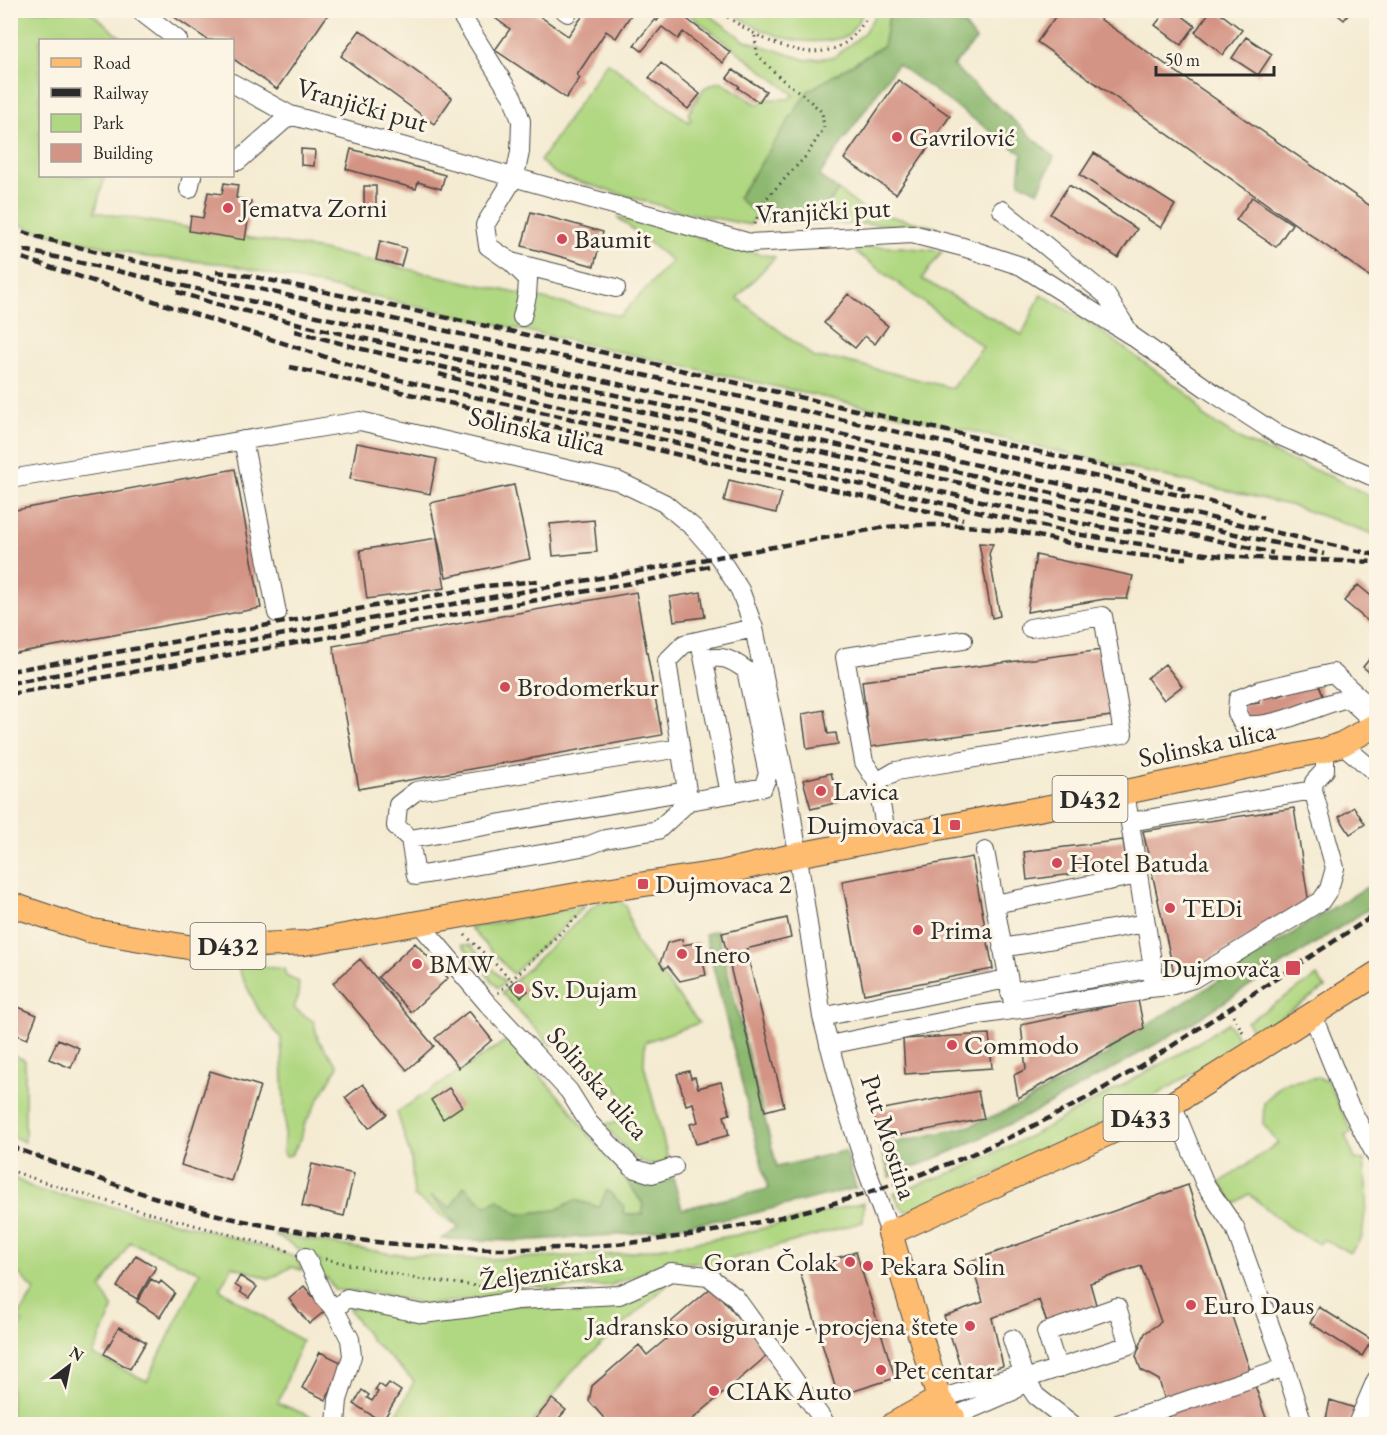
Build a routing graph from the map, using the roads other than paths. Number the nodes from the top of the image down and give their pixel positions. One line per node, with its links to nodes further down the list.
1 (139, 10): 3 (street)
2 (458, 10): 7 (street)
3 (177, 39)
4 (234, 86): 5 (street, Vranjički put)
5 (290, 115): 6 (street); 7 (street, Vranjički put)
6 (238, 161)
7 (515, 176): 9 (street); 12 (street, Vranjički put)
8 (1002, 210): 12 (street)
9 (511, 262): 10 (street); 11 (street)
10 (616, 288)
11 (522, 317)
12 (1132, 336): 15 (street, Vranjički put)
13 (243, 440): 14 (street, Solinska ulica); 16 (street); 17 (street, Solinska ulica)
14 (10, 478)
15 (1376, 478)
16 (277, 613)
17 (754, 628): 20 (street); 34 (street, Solinska ulica)
18 (1030, 628): 25 (street)
19 (963, 640): 25 (street)
20 (702, 650): 22 (street); 28 (street); 28 (street)
21 (1374, 726): 21 (street); 23 (main road, Solinska ulica / D432)
22 (680, 748): 29 (street); 32 (street)
23 (1330, 755): 24 (street); 26 (street); 27 (main road, Solinska ulica / D432)
24 (1377, 773)
25 (877, 782): 31 (street)
26 (1313, 790): 30 (street); 43 (street)
27 (1125, 792): 30 (street); 31 (main road, Solinska ulica / D432)
28 (730, 794): 29 (street)
29 (688, 796): 32 (street); 32 (street)
30 (1130, 822): 35 (street)
31 (887, 838): 34 (main road, Solinska ulica / D432)
32 (410, 839)
33 (986, 851): 37 (street)
34 (797, 855): 38 (main road, Solinska ulica / D432); 46 (street, Put Mostina)
35 (1138, 875): 37 (street); 39 (street)
36 (10, 904): 38 (main road, Solinska ulica / D432)
37 (995, 904): 40 (street)
38 (418, 923): 50 (street, Solinska ulica)
39 (1146, 923): 40 (street); 41 (street)
40 (1002, 948): 44 (street)
41 (1153, 968): 43 (street); 44 (street)
42 (1377, 974): 45 (main road, D433)
43 (1150, 988): 44 (street)
44 (1010, 993): 46 (street); 47 (street)
45 (1313, 1016): 48 (main road, D433); 49 (street)
46 (822, 1017): 47 (street, Put Mostina)
47 (829, 1045): 51 (street, Put Mostina)
48 (1172, 1104): 51 (main road, D433); 55 (street)
49 (1377, 1156)
50 (674, 1167)
51 (890, 1233): 59 (main road, Put Mostina)
52 (306, 1257): 53 (street)
53 (335, 1310): 60 (street); 61 (street, Željezničarska)
54 (1012, 1339): 57 (street)
55 (1285, 1367): 64 (street); 65 (street)
56 (1058, 1369): 56 (street); 57 (street)
57 (1025, 1379): 59 (street); 63 (street)
58 (1377, 1380): 66 (street)
59 (948, 1416): 62 (main road)
60 (336, 1425)
61 (826, 1425)
62 (894, 1425)
63 (1072, 1425)
64 (1118, 1425)
65 (1303, 1425)
66 (1357, 1425)

